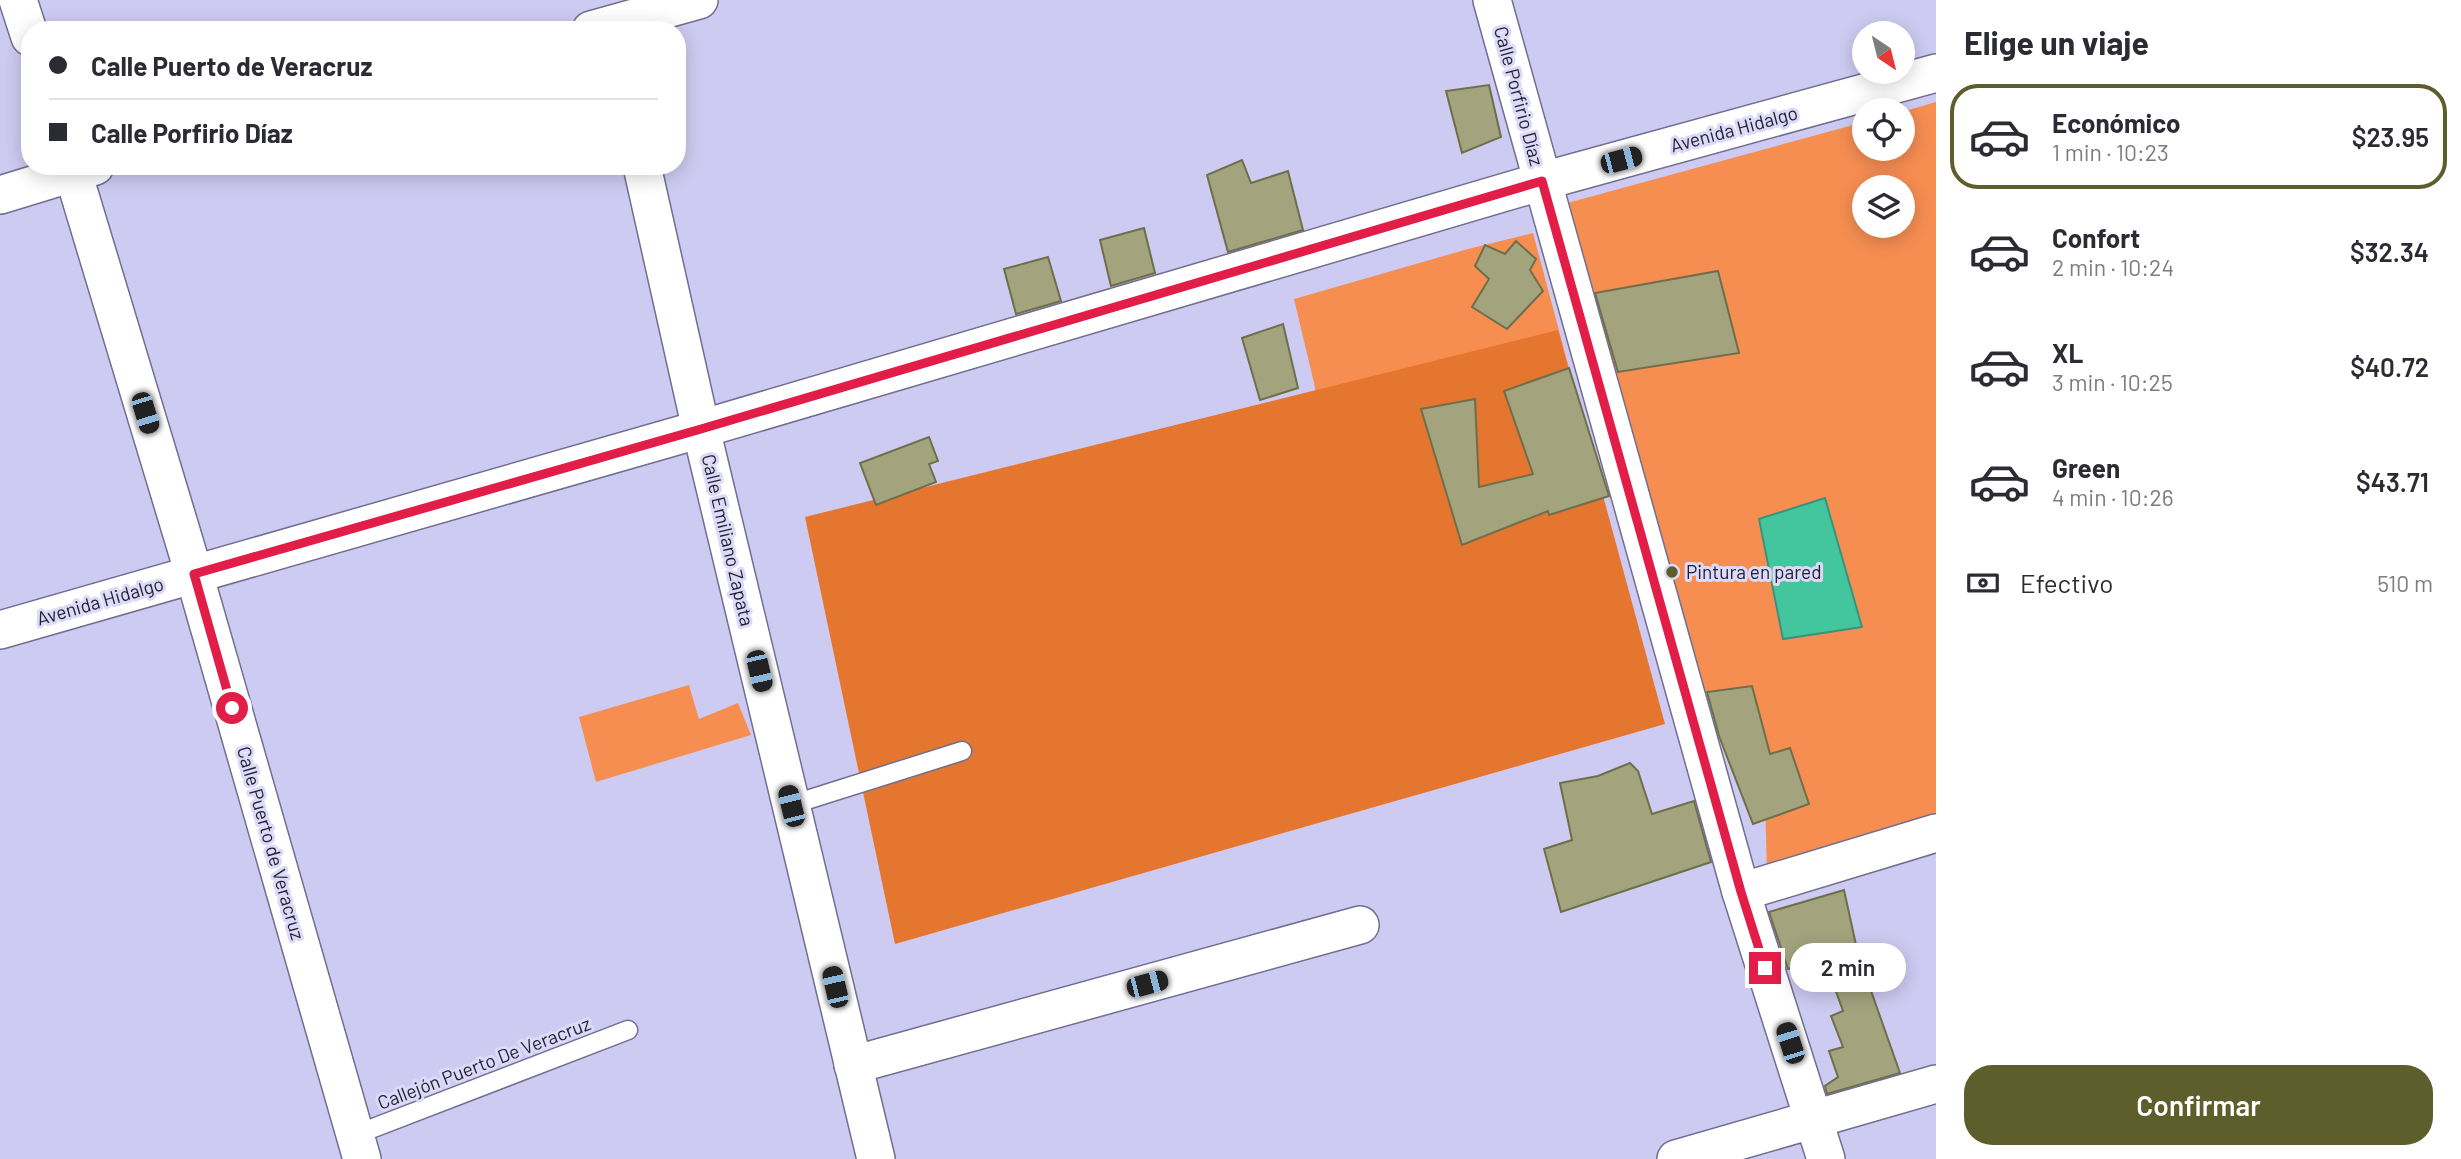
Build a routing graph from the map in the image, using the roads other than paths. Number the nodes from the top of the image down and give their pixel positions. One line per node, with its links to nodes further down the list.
1 (18, 0): 4 (street)
2 (699, 0): 5 (street)
3 (1492, 0): 10 (street, Calle Porfirio Díaz)
4 (25, 21)
5 (604, 21)
6 (1936, 73): 10 (street, Avenida Hidalgo)
7 (59, 175): 11 (street)
8 (81, 175): 13 (street, Calle Puerto de Veracruz)
9 (644, 175): 12 (street, Calle Emiliano Zapata)
10 (1542, 181): 12 (street, Avenida Hidalgo); 18 (street, Calle Porfirio Díaz)
11 (0, 195)
12 (701, 429): 13 (street, Avenida Hidalgo); 16 (street, Calle Emiliano Zapata)
13 (194, 574): 14 (street, Avenida Hidalgo); 24 (street, Calle Puerto de Veracruz)
14 (0, 631)
15 (962, 751): 16 (lane)
16 (791, 806): 21 (street, Calle Emiliano Zapata)
17 (1936, 833): 18 (street)
18 (1741, 892): 23 (street, Calle Porfirio Díaz)
19 (1360, 926): 21 (street)
20 (628, 1030): 24 (lane, Callejón Puerto De Veracruz)
21 (853, 1065): 25 (street, Calle Emiliano Zapata)
22 (1936, 1084): 23 (street)
23 (1815, 1119): 26 (street); 27 (street, Calle Porfirio Díaz)
24 (358, 1147)
25 (876, 1159)
26 (1676, 1159)
27 (1826, 1159)

